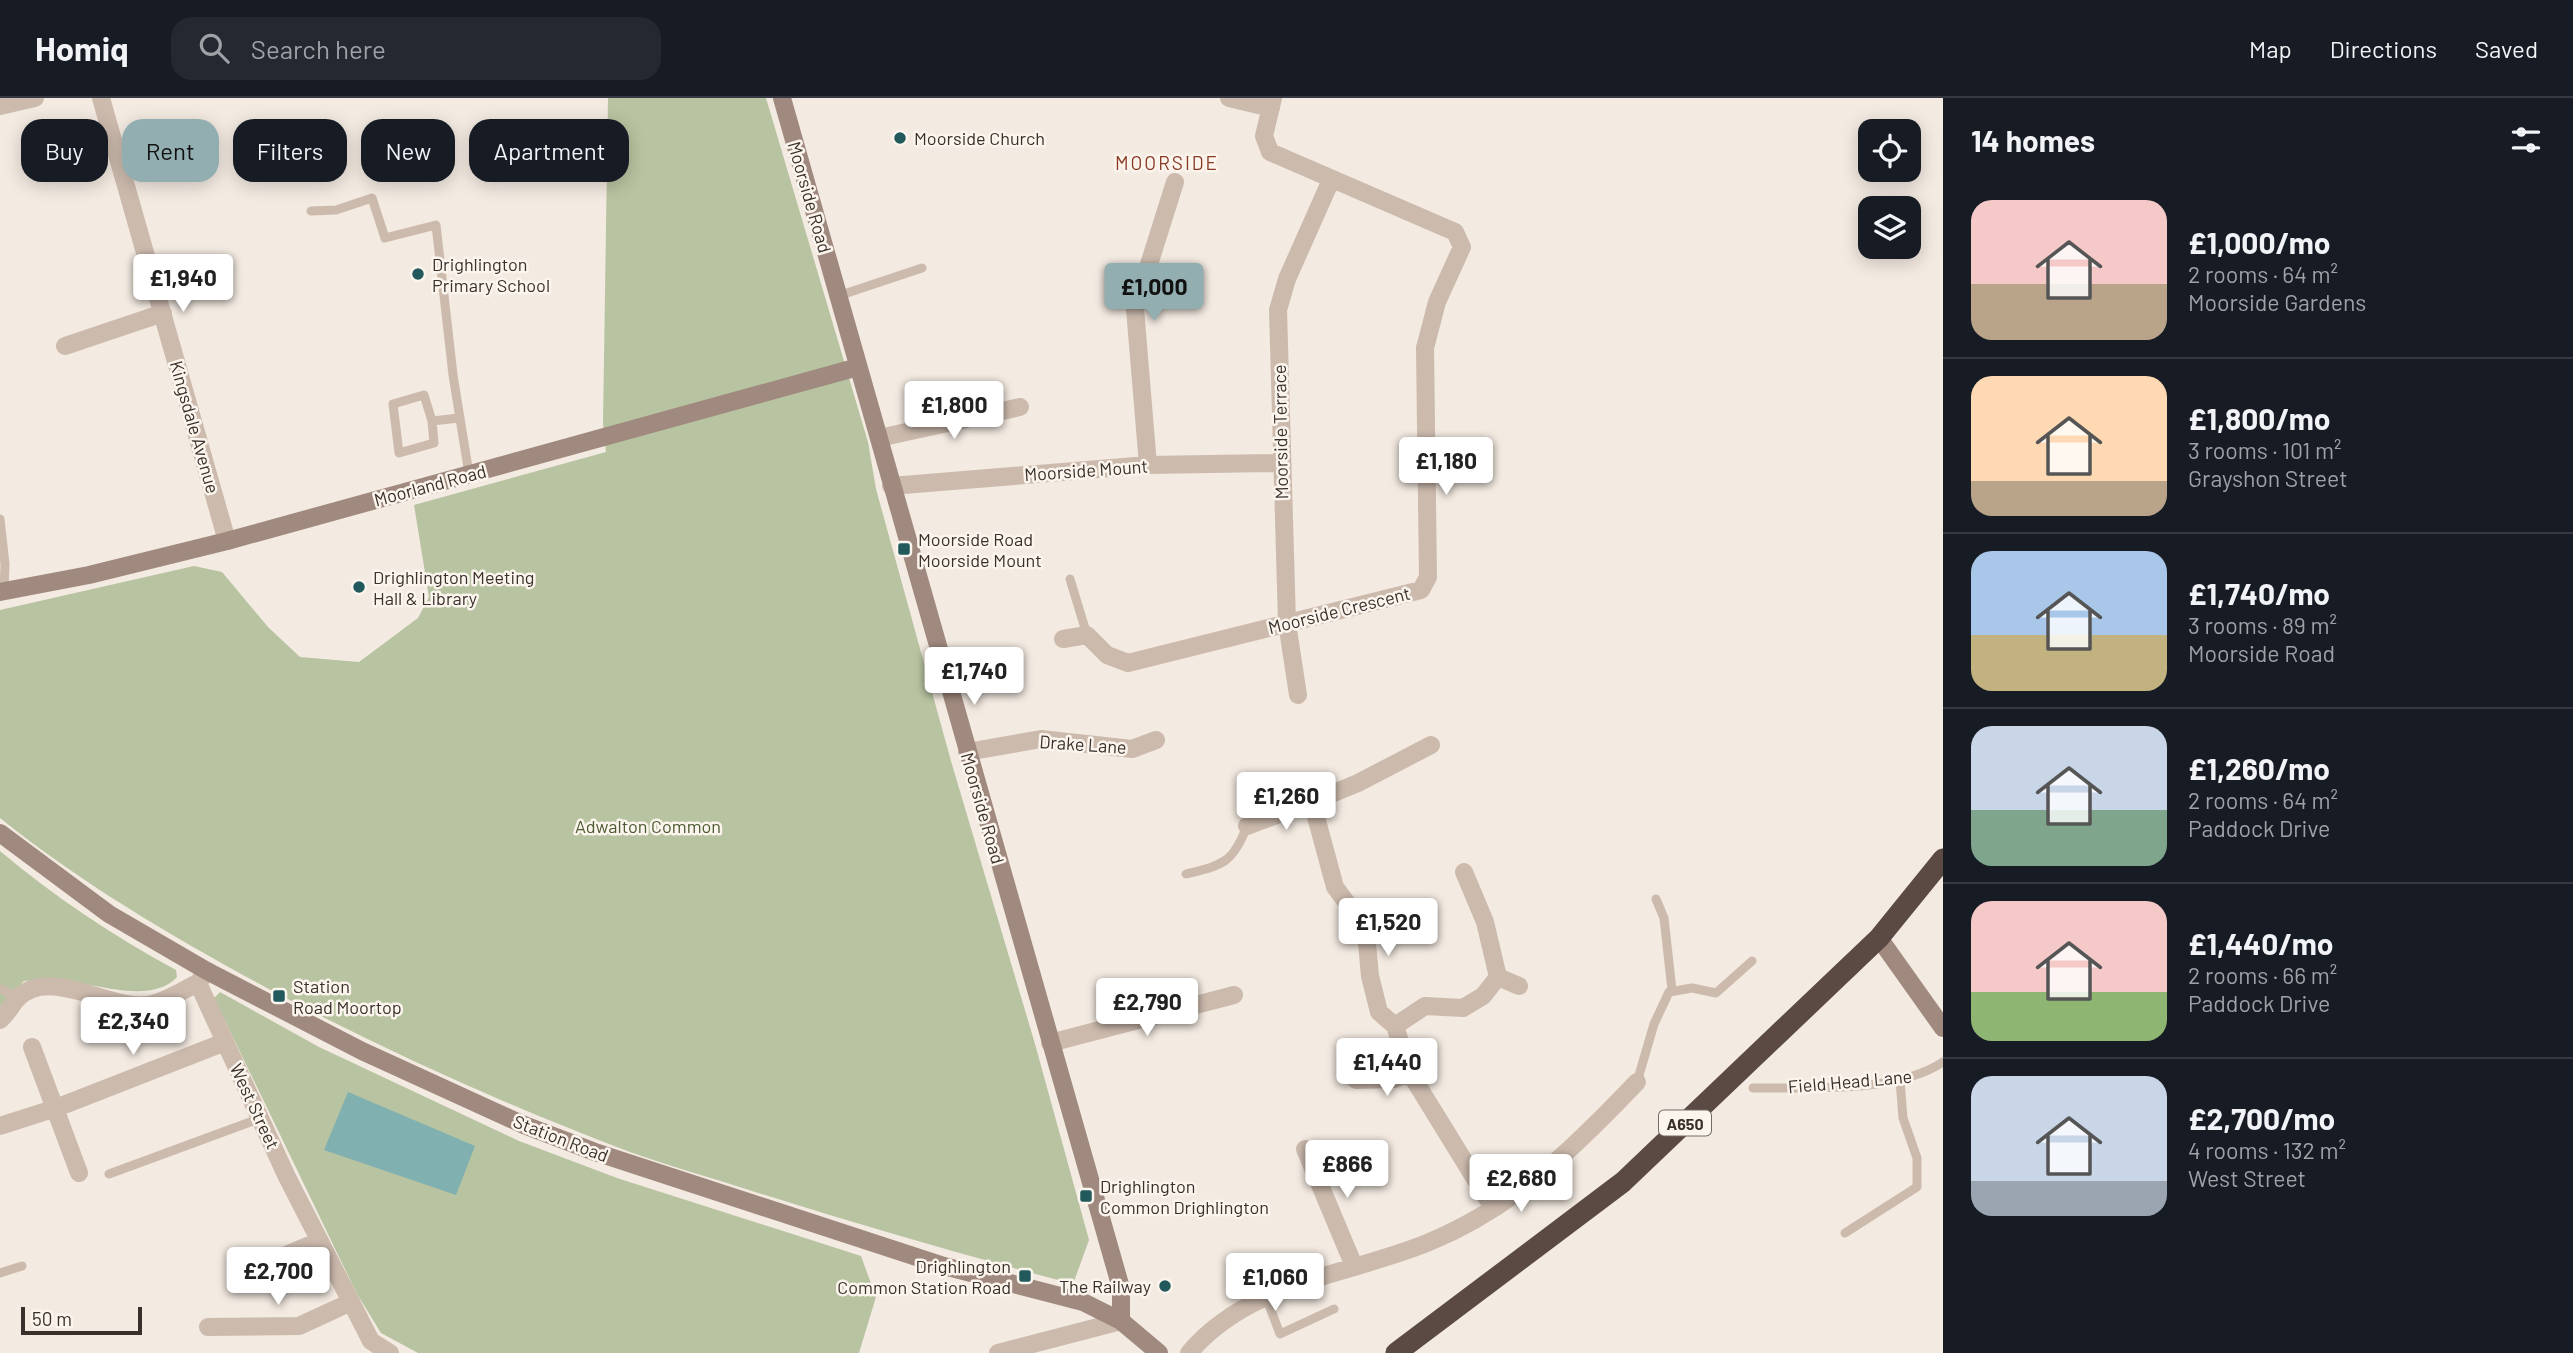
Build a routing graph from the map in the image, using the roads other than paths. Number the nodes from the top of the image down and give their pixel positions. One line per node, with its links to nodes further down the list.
1 (35, 98): 6 (street)
2 (101, 98): 12 (street, Kingsdale Avenue)
3 (782, 98): 11 (street, Moorside Road)
4 (1229, 98): 5 (street)
5 (1272, 103): 7 (street, Moorside Crescent)
6 (0, 106)
7 (1331, 180): 19 (street, Moorside Terrace); 27 (street, Moorside Crescent)
8 (1175, 182): 20 (street)
9 (311, 211): 16 (lane)
10 (922, 268): 11 (lane)
11 (838, 296): 14 (street, Moorside Road)
12 (163, 313): 13 (street); 24 (street, Kingsdale Avenue)
13 (65, 346)
14 (858, 367): 18 (street, Moorside Road); 21 (street, Moorland Road)
15 (1020, 407): 18 (street)
16 (459, 418): 17 (lane); 21 (lane)
17 (432, 421): 17 (lane)
18 (879, 438): 22 (street, Moorside Road)
19 (1280, 463): 20 (street, Moorside Mount); 27 (street, Moorside Terrace)
20 (1148, 465): 22 (street, Moorside Mount)
21 (469, 474): 24 (street, Moorland Road)
22 (891, 486): 33 (street, Moorside Road)
23 (0, 519): 26 (lane)
24 (228, 541): 26 (street, Moorland Road)
25 (1070, 579): 28 (lane)
26 (2, 592)
27 (1287, 623): 28 (street, Moorside Crescent); 30 (street, Moorside Terrace)
28 (1087, 635): 29 (street)
29 (1063, 639)
30 (1298, 695)
31 (1156, 740): 33 (street, Drake Lane)
32 (1431, 745): 34 (street)
33 (967, 752): 54 (street, Moorside Road)
34 (1312, 802): 35 (street); 51 (street)
35 (1247, 826): 39 (lane)
36 (0, 833): 43 (street, Station Road)
37 (1943, 859): 41 (highway, A650)
38 (1464, 872): 44 (street)
39 (1186, 874)
40 (1656, 899): 47 (lane)
41 (1879, 938): 52 (street); 85 (highway, A650)
42 (1752, 961): 47 (lane)
43 (202, 977): 49 (street); 53 (street, West Street); 78 (street, Station Road)
44 (1498, 977): 45 (street); 51 (street)
45 (1519, 986)
46 (0, 988): 49 (lane)
47 (1672, 990): 60 (lane)
48 (1234, 995): 54 (street)
49 (18, 998): 50 (street)
50 (0, 1020)
51 (1395, 1026): 57 (street)
52 (1943, 1027)
53 (225, 1042): 62 (street); 63 (street, West Street)
54 (1050, 1043): 78 (street, Moorside Road)
55 (32, 1047): 62 (street)
56 (1943, 1062): 59 (lane, Field Head Lane)
57 (1410, 1073): 58 (street); 68 (street)
58 (1356, 1080)
59 (1900, 1080): 61 (lane, Field Head Lane); 69 (lane)
60 (1637, 1083): 68 (street)
61 (1753, 1088)
62 (56, 1108): 64 (street); 66 (street)
63 (261, 1118): 67 (lane); 70 (street, West Street)
64 (0, 1126)
65 (1305, 1149): 73 (street)
66 (79, 1173)
67 (109, 1174)
68 (1493, 1208): 73 (street)
69 (1845, 1233)
70 (319, 1241): 71 (street); 76 (street, West Street)
71 (286, 1255)
72 (22, 1266): 74 (lane)
73 (1354, 1266): 75 (street)
74 (0, 1273)
75 (1265, 1296): 77 (lane); 84 (street)
76 (351, 1302): 79 (street); 80 (street, West Street)
77 (1334, 1309)
78 (1121, 1321): 82 (street); 83 (street, Station Road)
79 (208, 1327)
80 (374, 1347): 81 (street, West Street)
81 (390, 1353)
82 (998, 1353)
83 (1159, 1353)
84 (1189, 1353)
85 (1396, 1353)

